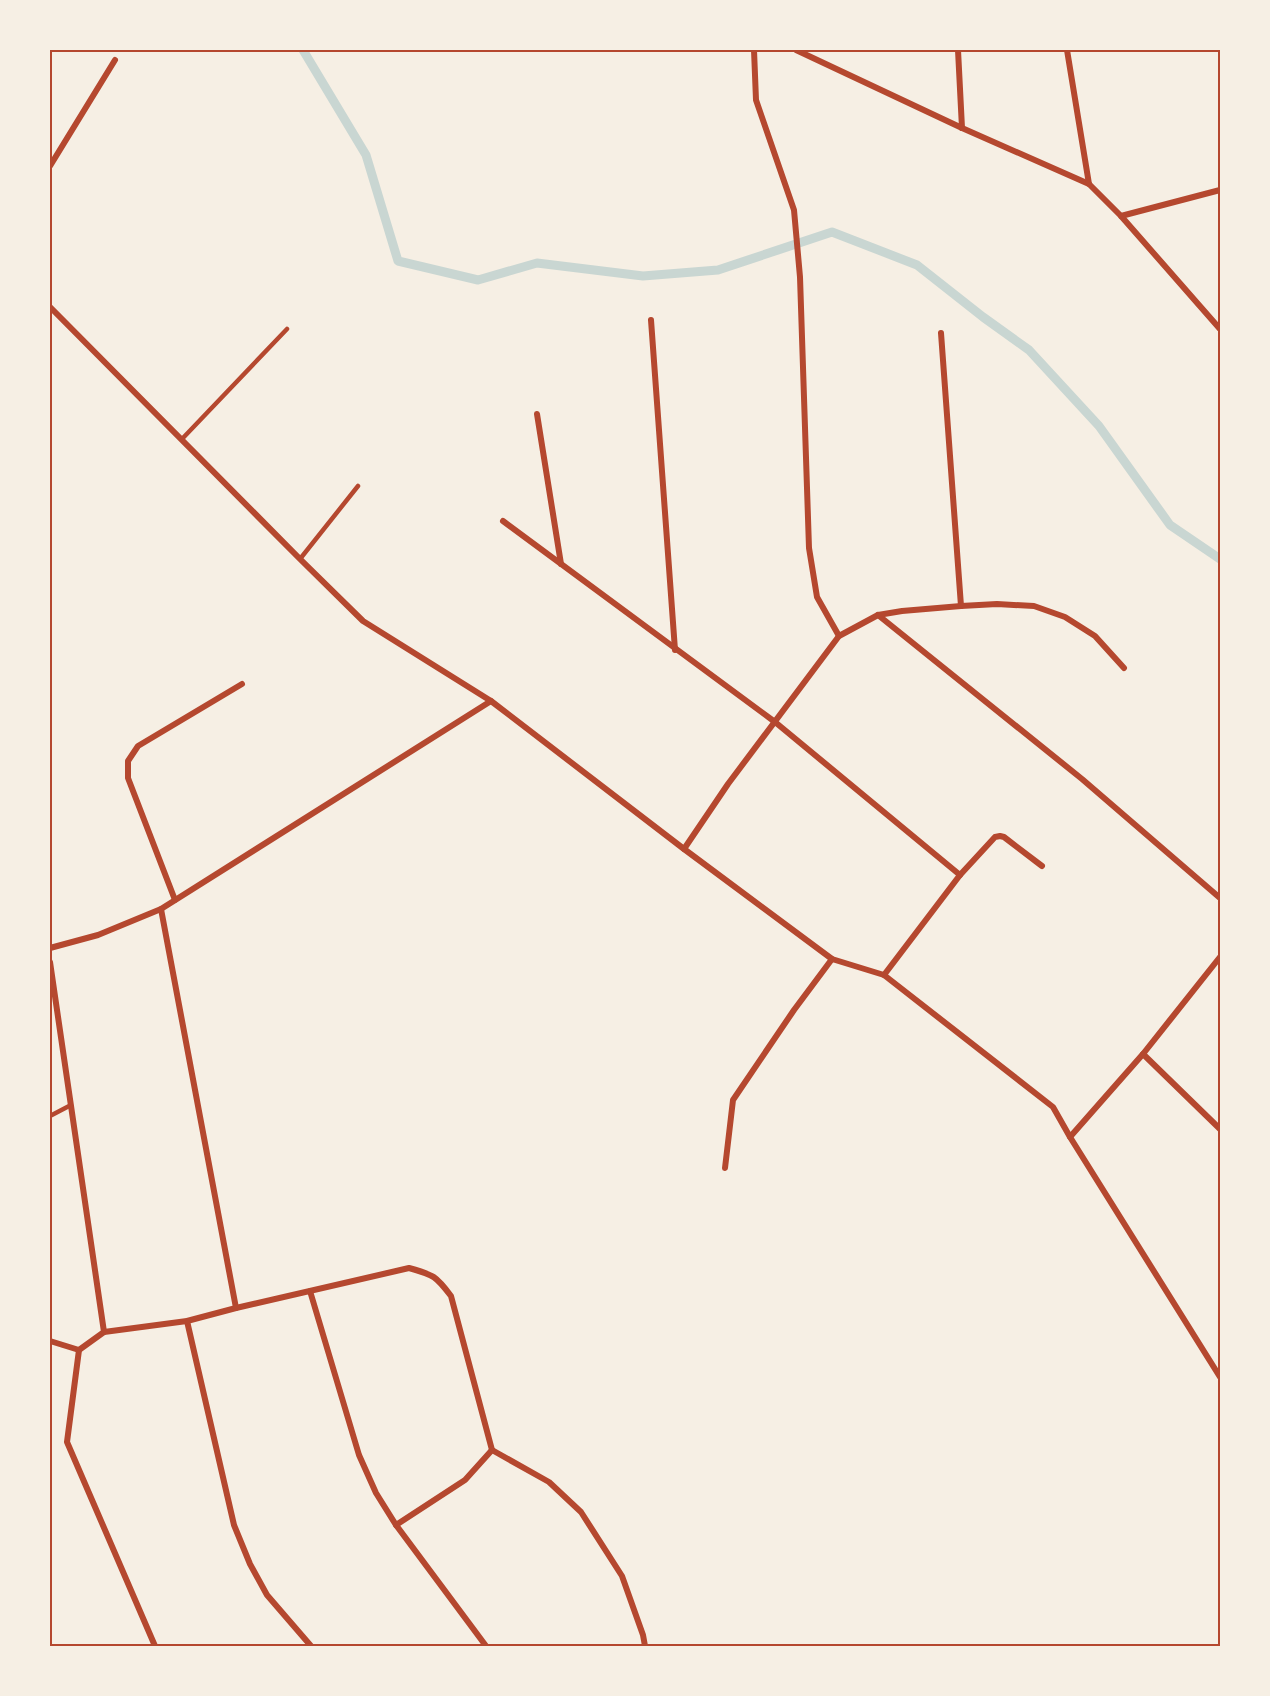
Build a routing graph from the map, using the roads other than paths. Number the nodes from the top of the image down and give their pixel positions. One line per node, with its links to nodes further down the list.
1 (754, 50): 24 (street)
2 (796, 50): 6 (street)
3 (958, 50): 6 (street)
4 (1067, 50): 8 (street)
5 (115, 60): 7 (street)
6 (962, 128): 8 (street)
7 (50, 166)
8 (1089, 184): 10 (street)
9 (1221, 190): 10 (street)
10 (1121, 216): 14 (street)
11 (50, 307): 17 (street)
12 (651, 320): 25 (street)
13 (287, 329): 17 (lane)
14 (1221, 329)
15 (941, 333): 22 (street)
16 (537, 414): 21 (street)
17 (182, 439): 20 (street)
18 (358, 486): 20 (lane)
19 (503, 521): 21 (street)
20 (300, 559): 28 (street)
21 (561, 564): 25 (street)
22 (961, 606): 23 (street); 26 (street)
23 (878, 615): 24 (street); 33 (street)
24 (839, 636): 29 (street)
25 (675, 650): 29 (street)
26 (1124, 668)
27 (242, 684): 34 (street)
28 (491, 701): 30 (street); 34 (street)
29 (775, 722): 30 (street); 32 (street)
30 (684, 849): 38 (street)
31 (1042, 866): 32 (street)
32 (960, 875): 40 (street)
33 (1221, 898)
34 (175, 900): 35 (street)
35 (161, 909): 36 (street); 48 (street)
36 (50, 948)
37 (1221, 957): 41 (street)
38 (832, 959): 40 (street); 46 (street)
39 (50, 962): 42 (street)
40 (884, 975): 45 (street)
41 (1143, 1054): 44 (street); 45 (street)
42 (71, 1105): 43 (lane); 50 (street)
43 (50, 1116)
44 (1221, 1129)
45 (1070, 1137): 53 (street)
46 (725, 1168)
47 (310, 1292): 48 (street); 54 (street); 55 (street)
48 (236, 1308): 49 (street)
49 (187, 1321): 50 (street); 57 (street)
50 (104, 1332): 52 (street)
51 (50, 1341): 52 (street)
52 (80, 1350): 56 (street)
53 (1221, 1377)
54 (492, 1450): 55 (street); 59 (street)
55 (396, 1525): 58 (street)
56 (155, 1647)
57 (311, 1647)
58 (486, 1647)
59 (645, 1647)

